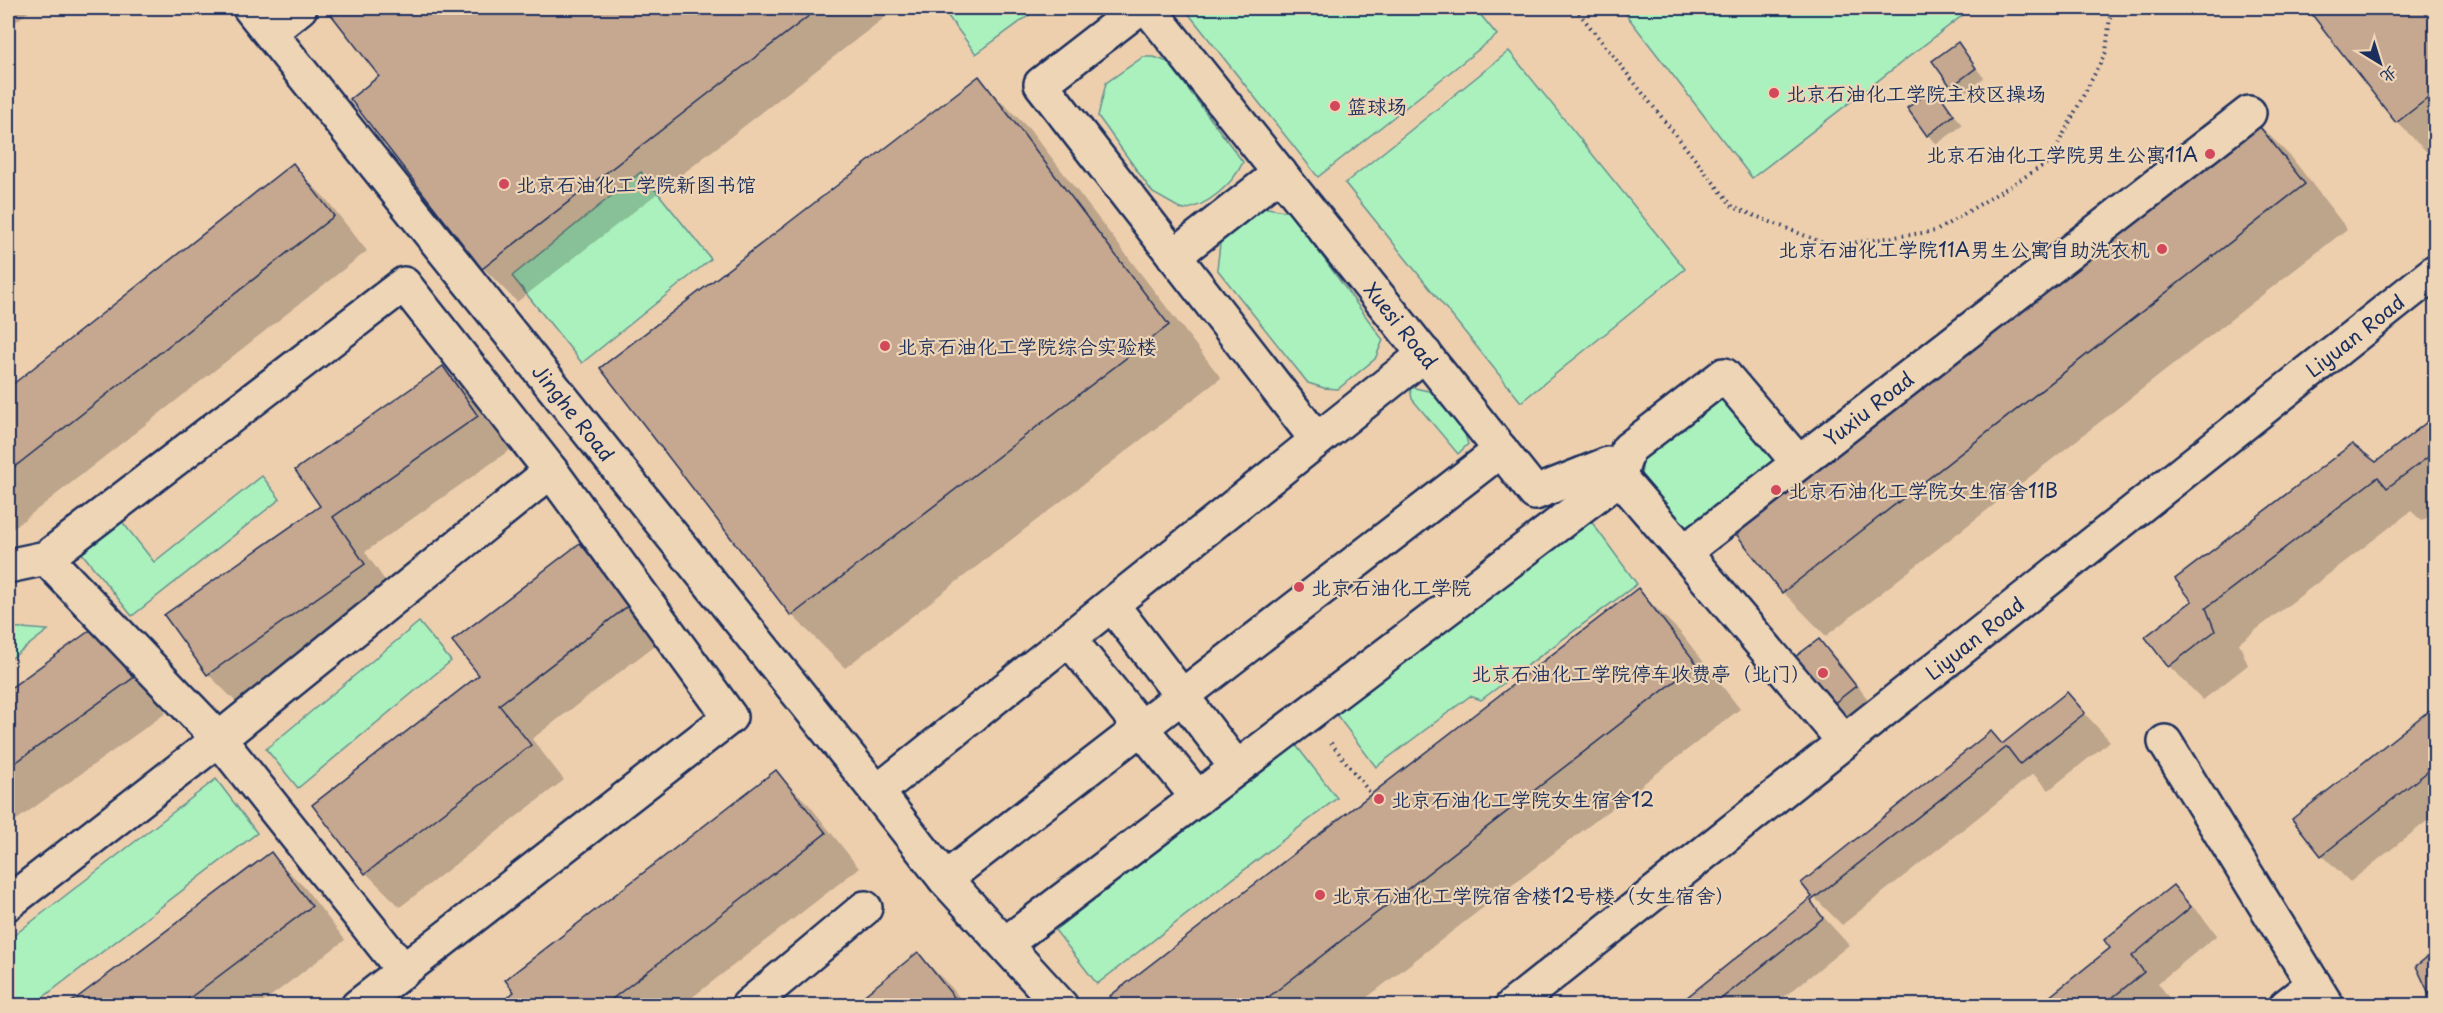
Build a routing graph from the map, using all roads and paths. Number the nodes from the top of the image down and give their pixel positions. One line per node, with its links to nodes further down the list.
1 (300, 8): 6 (street)
2 (1139, 8): 9 (street)
3 (1148, 8): 8 (street, Xuesi Road)
4 (1575, 8): 5 (path)
5 (2111, 8)
6 (260, 20): 29 (street, Jinghe Road)
7 (2249, 113): 14 (street, Yuxiu Road)
8 (1280, 173): 9 (street); 11 (street, Xuesi Road)
9 (1174, 256): 12 (street)
10 (2436, 271): 26 (street, Liyuan Road)
11 (1425, 354): 12 (street); 13 (street, Xuesi Road)
12 (1317, 440): 20 (street)
13 (1501, 450): 16 (street, Xuesi Road); 22 (street)
14 (1798, 462): 16 (street); 17 (street, Yuxiu Road)
15 (551, 471): 18 (street); 25 (street); 36 (street)
16 (1619, 478): 17 (street, Xuesi Road); 23 (street)
17 (1684, 552): 26 (street)
18 (46, 558): 19 (street); 25 (street)
19 (8, 566)
20 (1112, 605): 21 (street); 22 (street)
21 (1069, 639): 24 (street); 29 (street)
22 (1182, 696): 24 (street); 28 (street)
23 (1308, 714): 28 (street); 30 (path)
24 (1140, 728): 31 (street); 32 (street)
25 (219, 739): 33 (street); 36 (street)
26 (1843, 740): 41 (street, Liyuan Road)
27 (2165, 742): 37 (street)
28 (1237, 768): 31 (street)
29 (878, 792): 32 (street, Jinghe Road)
30 (1371, 794)
31 (1198, 798): 35 (street)
32 (945, 879): 35 (street, Jinghe Road)
33 (8, 903)
34 (865, 908): 39 (street)
35 (1005, 944): 40 (street, Jinghe Road)
36 (403, 970): 38 (street)
37 (2320, 995): 42 (street)
38 (358, 1005)
39 (748, 1005)
40 (1061, 1005)
41 (1512, 1005)
42 (2286, 1005)

